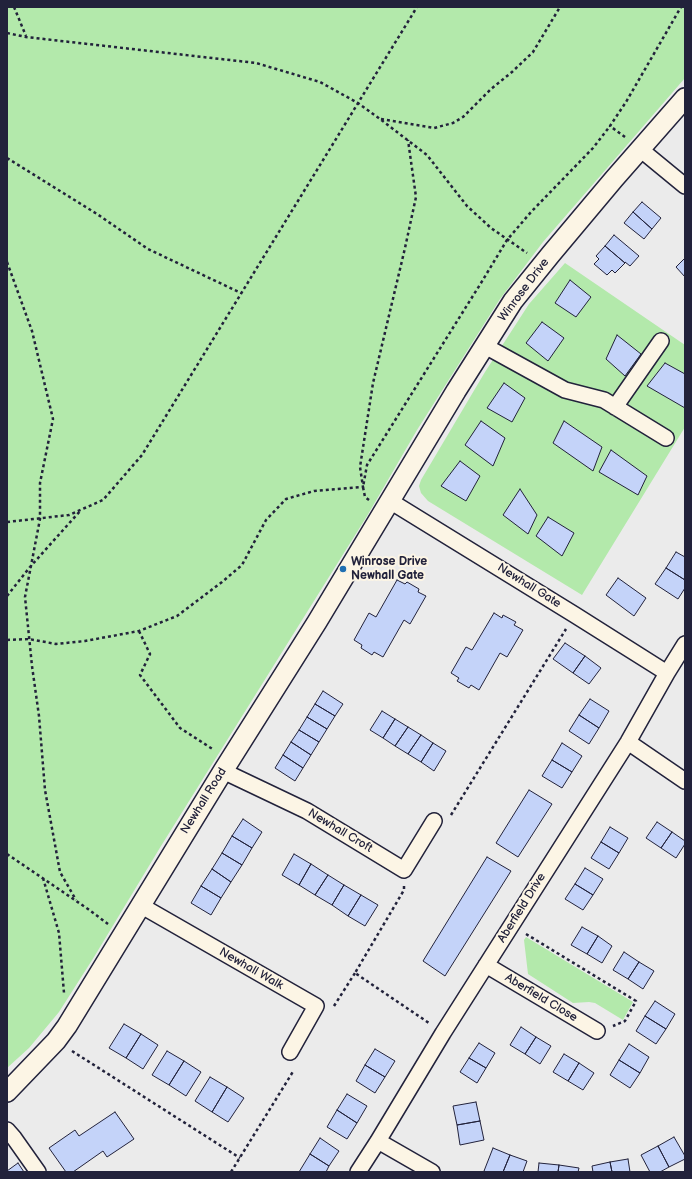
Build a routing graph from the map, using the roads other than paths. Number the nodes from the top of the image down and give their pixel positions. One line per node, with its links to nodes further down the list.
1 (685, 98): 2 (street, Winrose Drive)
2 (640, 149): 3 (street); 5 (street, Winrose Drive)
3 (685, 186)
4 (661, 341): 6 (street)
5 (485, 346): 6 (street); 8 (street, Winrose Drive)
6 (615, 407): 7 (street)
7 (666, 438)
8 (386, 507): 10 (street, Newhall Gate); 12 (street, Newhall Road)
9 (685, 644): 10 (street, Aberfield Drive)
10 (667, 673): 11 (street, Aberfield Drive)
11 (628, 742): 13 (street); 16 (street, Aberfield Drive)
12 (226, 766): 14 (street, Newhall Croft); 15 (street, Newhall Road)
13 (685, 781)
14 (434, 821)
15 (140, 905): 18 (street, Newhall Walk); 19 (street, Newhall Road)
16 (486, 965): 17 (street, Aberfield Close); 21 (street, Aberfield Drive)
17 (597, 1032)
18 (290, 1052)
19 (7, 1092)
20 (7, 1130): 22 (street)
21 (378, 1141): 23 (street, Aberfield Drive); 24 (street)
22 (38, 1172)
23 (358, 1172)
24 (432, 1172)

